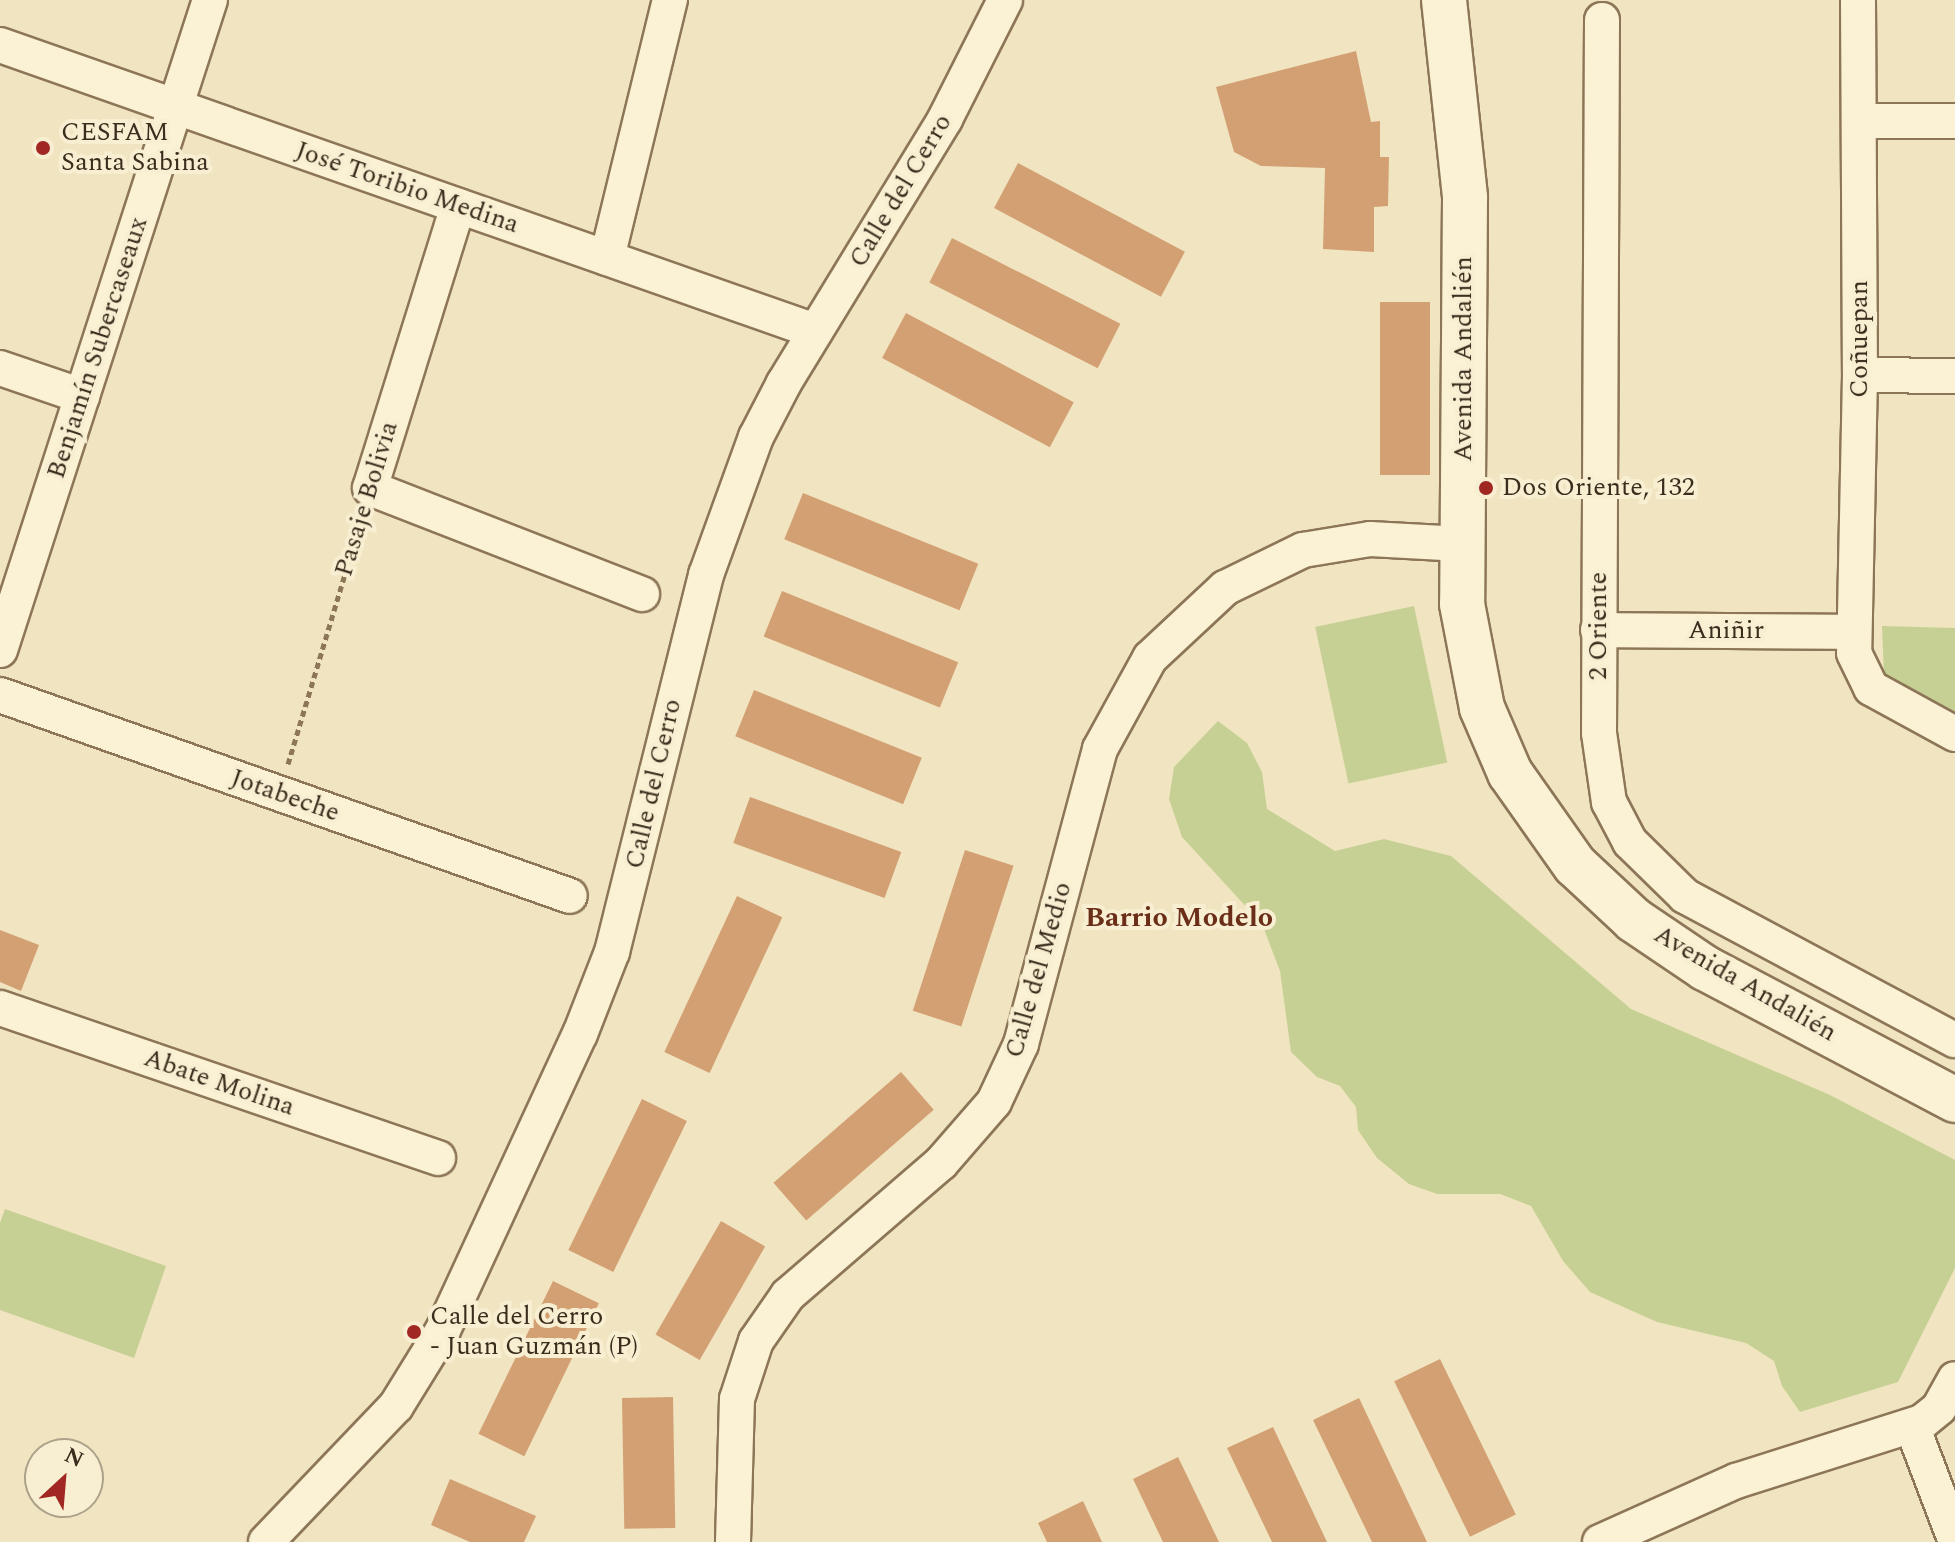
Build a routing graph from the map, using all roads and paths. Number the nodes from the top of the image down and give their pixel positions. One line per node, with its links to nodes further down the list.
1 (210, 0): 8 (street, Benjamín Subercaseaux)
2 (670, 0): 12 (street)
3 (1005, 0): 13 (street, Calle del Cerro)
4 (1444, 0): 19 (main road, Avenida Andalién)
5 (1858, 0): 9 (street, Coñuepan)
6 (1602, 20): 21 (street, 2 Oriente)
7 (0, 45): 8 (street, José Toribio Medina)
8 (176, 106): 11 (street, José Toribio Medina); 17 (street, Benjamín Subercaseaux)
9 (1859, 121): 10 (street); 15 (street, Coñuepan)
10 (1955, 121)
11 (458, 206): 12 (street, José Toribio Medina); 18 (street, Pasaje Bolivia)
12 (607, 258): 13 (street, José Toribio Medina)
13 (815, 331): 35 (street, Calle del Cerro)
14 (0, 368): 17 (street)
15 (1860, 375): 16 (street); 22 (street, Coñuepan)
16 (1955, 376)
17 (82, 396): 23 (street, Benjamín Subercaseaux)
18 (370, 488): 20 (street); 26 (path, Pasaje Bolivia)
19 (1462, 544): 30 (main road, Avenida Andalién); 36 (street, Calle del Medio)
20 (642, 594)
21 (1598, 630): 22 (street, Aniñir); 29 (street, 2 Oriente)
22 (1854, 632): 25 (street, Coñuepan)
23 (0, 650)
24 (0, 695): 26 (street, Jotabeche)
25 (1955, 734)
26 (279, 794): 27 (street, Jotabeche)
27 (570, 896)
28 (0, 1008): 31 (street, Abate Molina)
29 (1955, 1040)
30 (1955, 1100)
31 (438, 1158)
32 (1955, 1379): 33 (street)
33 (1912, 1426): 34 (street); 37 (street)
34 (1955, 1539)
35 (266, 1542)
36 (733, 1542)
37 (1600, 1542)

